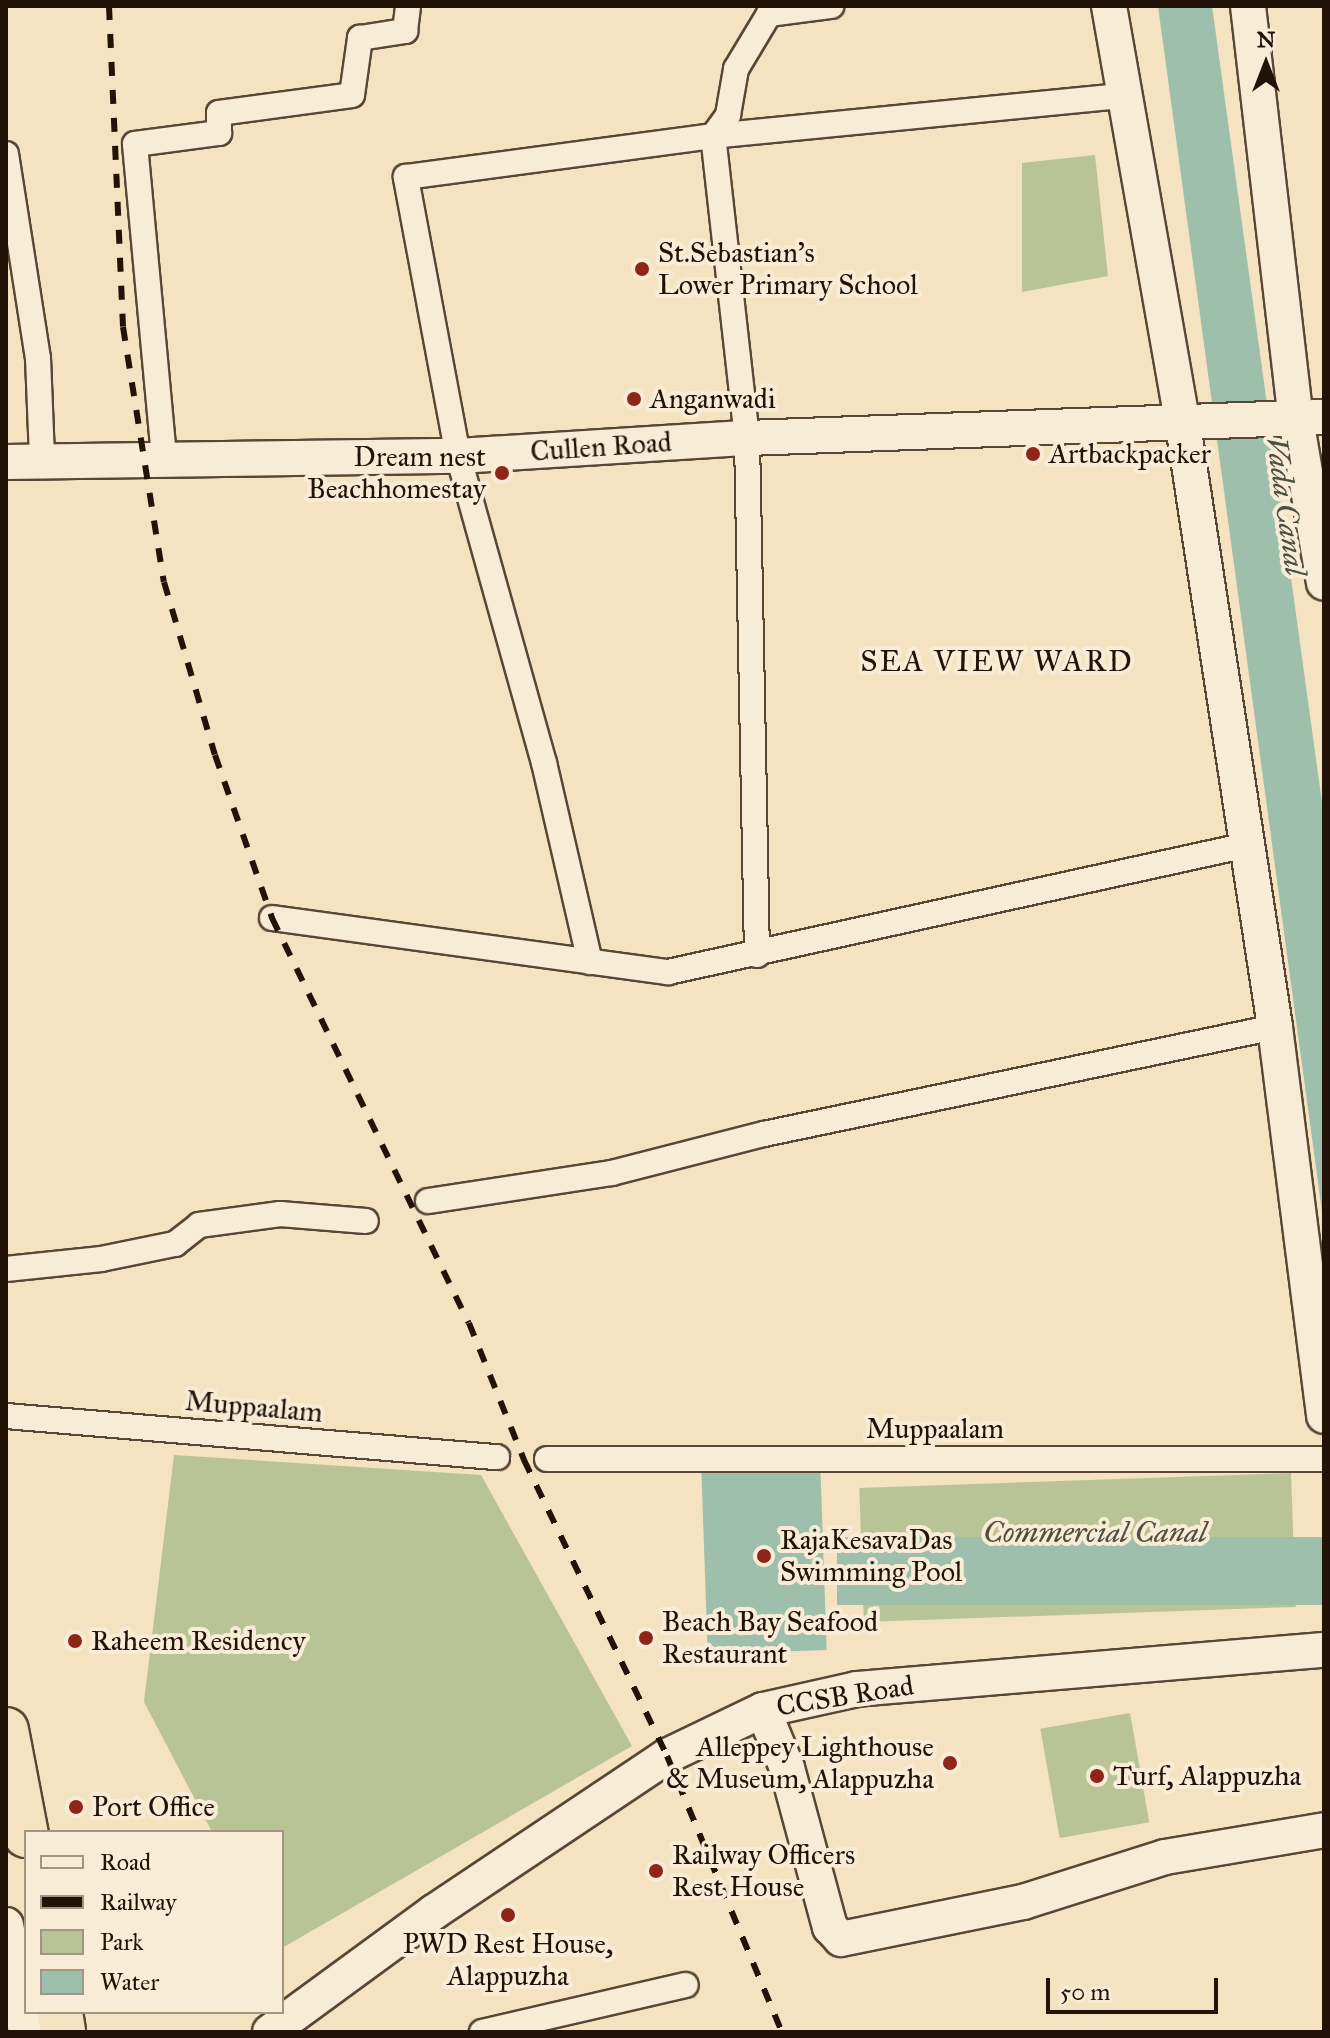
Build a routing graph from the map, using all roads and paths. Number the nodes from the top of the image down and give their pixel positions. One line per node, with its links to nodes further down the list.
1 (408, 6): 13 (street)
2 (831, 6): 5 (street)
3 (1109, 6): 6 (main road)
4 (1248, 6): 9 (main road)
5 (767, 17): 7 (street)
6 (1124, 96): 7 (street); 10 (main road)
7 (713, 136): 11 (street); 12 (street)
8 (6, 154): 14 (street)
9 (1304, 418): 10 (main road, Cullen Road); 16 (main road)
10 (1190, 425): 11 (main road, Cullen Road); 17 (main road)
11 (747, 438): 12 (main road, Cullen Road); 19 (street)
12 (458, 456): 13 (main road, Cullen Road); 20 (street)
13 (164, 457): 14 (main road, Cullen Road)
14 (42, 459): 15 (main road, Cullen Road)
15 (6, 462)
16 (1324, 583)
17 (1247, 845): 19 (street); 21 (main road)
18 (272, 918): 20 (street)
19 (757, 955): 20 (street)
20 (590, 962)
21 (1275, 1027): 22 (street); 26 (main road)
22 (428, 1201)
23 (366, 1221): 24 (street)
24 (6, 1269)
25 (6, 1416): 27 (street, Muppaalam)
26 (1324, 1416)
27 (497, 1457)
28 (547, 1459): 29 (street, Muppaalam)
29 (1324, 1459)
30 (1324, 1650): 31 (main road, CCSB Road)
31 (763, 1710): 34 (main road); 38 (main road, CCSB Road)
32 (6, 1730): 33 (highway)
33 (25, 1830)
34 (1324, 1830)
35 (6, 1925): 37 (main road)
36 (686, 1985): 39 (street)
37 (26, 2032)
38 (270, 2032)
39 (482, 2032)

